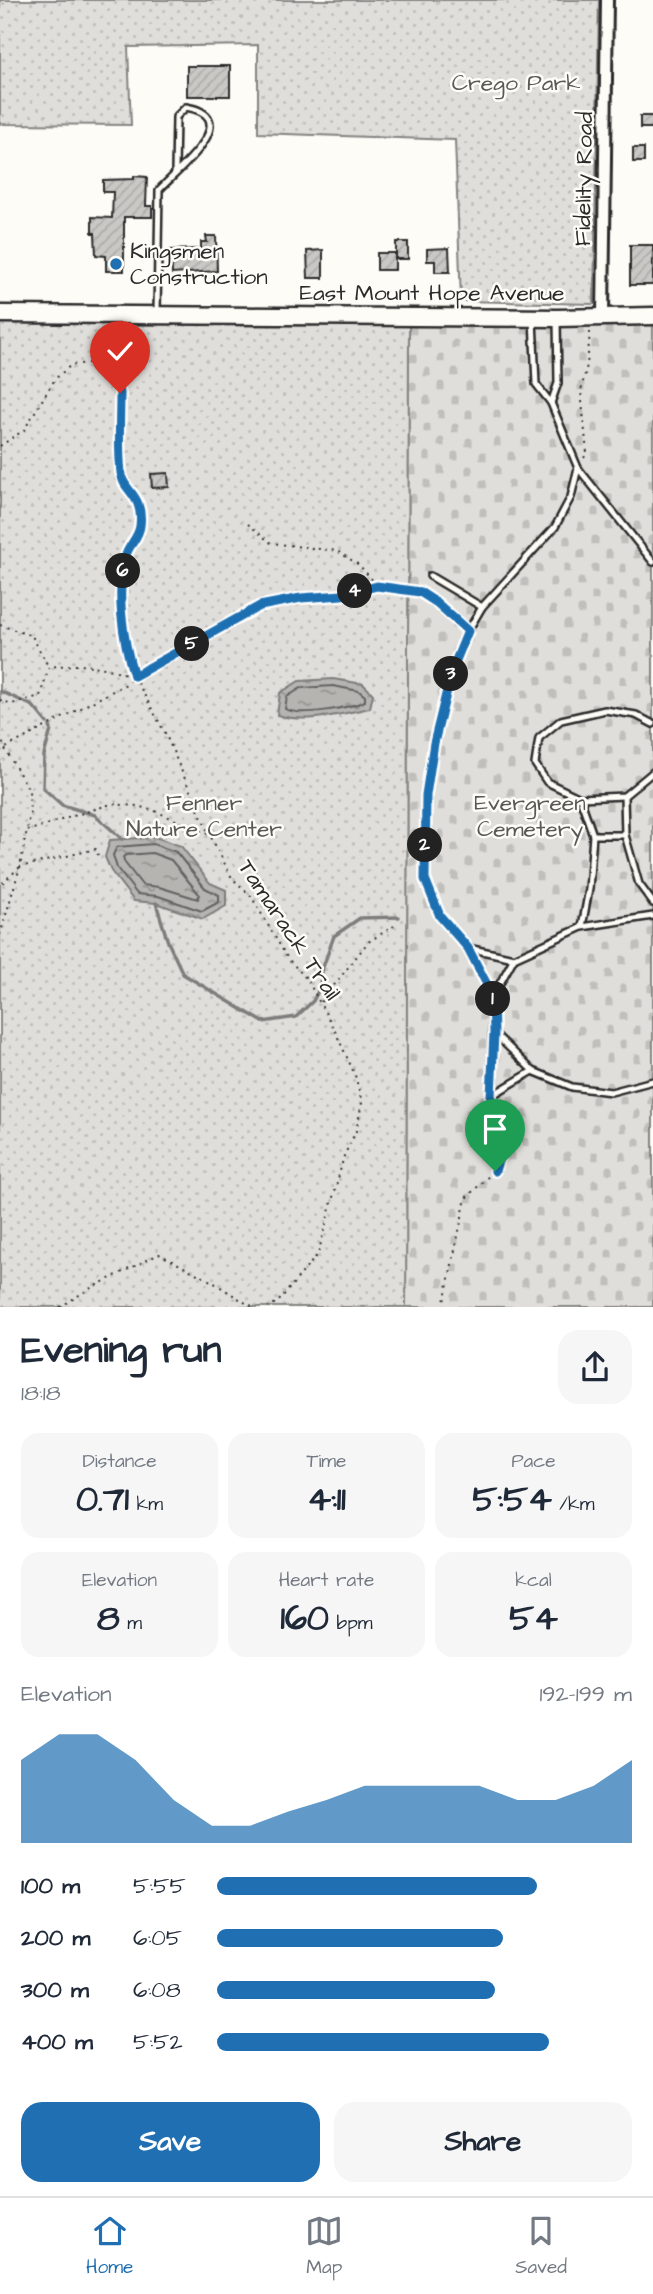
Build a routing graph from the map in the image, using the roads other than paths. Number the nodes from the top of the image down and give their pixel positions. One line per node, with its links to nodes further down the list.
1 (607, 0): 5 (street, Fidelity Road)
2 (175, 172): 2 (lane); 3 (lane)
3 (157, 313): 4 (street, East Mount Hope Avenue); 7 (street, East Mount Hope Avenue)
4 (0, 314)
5 (603, 316): 6 (street, East Mount Hope Avenue); 8 (street, East Mount Hope Avenue)
6 (653, 316)
7 (533, 317): 8 (street, East Mount Hope Avenue); 9 (lane)
8 (557, 318): 9 (lane)
9 (551, 402): 10 (lane)
10 (578, 468): 11 (lane); 13 (lane)
11 (653, 562)
12 (430, 576): 13 (lane)
13 (482, 607): 23 (lane)
14 (653, 724): 17 (lane)
15 (653, 772): 16 (lane)
16 (624, 796): 17 (lane); 19 (lane)
17 (580, 798): 18 (lane)
18 (593, 835): 19 (lane); 22 (lane)
19 (625, 835): 20 (lane)
20 (653, 903)
21 (653, 916): 22 (lane)
22 (582, 927): 24 (lane)
23 (468, 948): 24 (lane); 25 (lane)
24 (514, 958): 25 (lane)
25 (493, 996): 26 (lane)
26 (494, 1033): 27 (lane); 27 (lane)
27 (533, 1071): 28 (lane)
28 (653, 1081)

